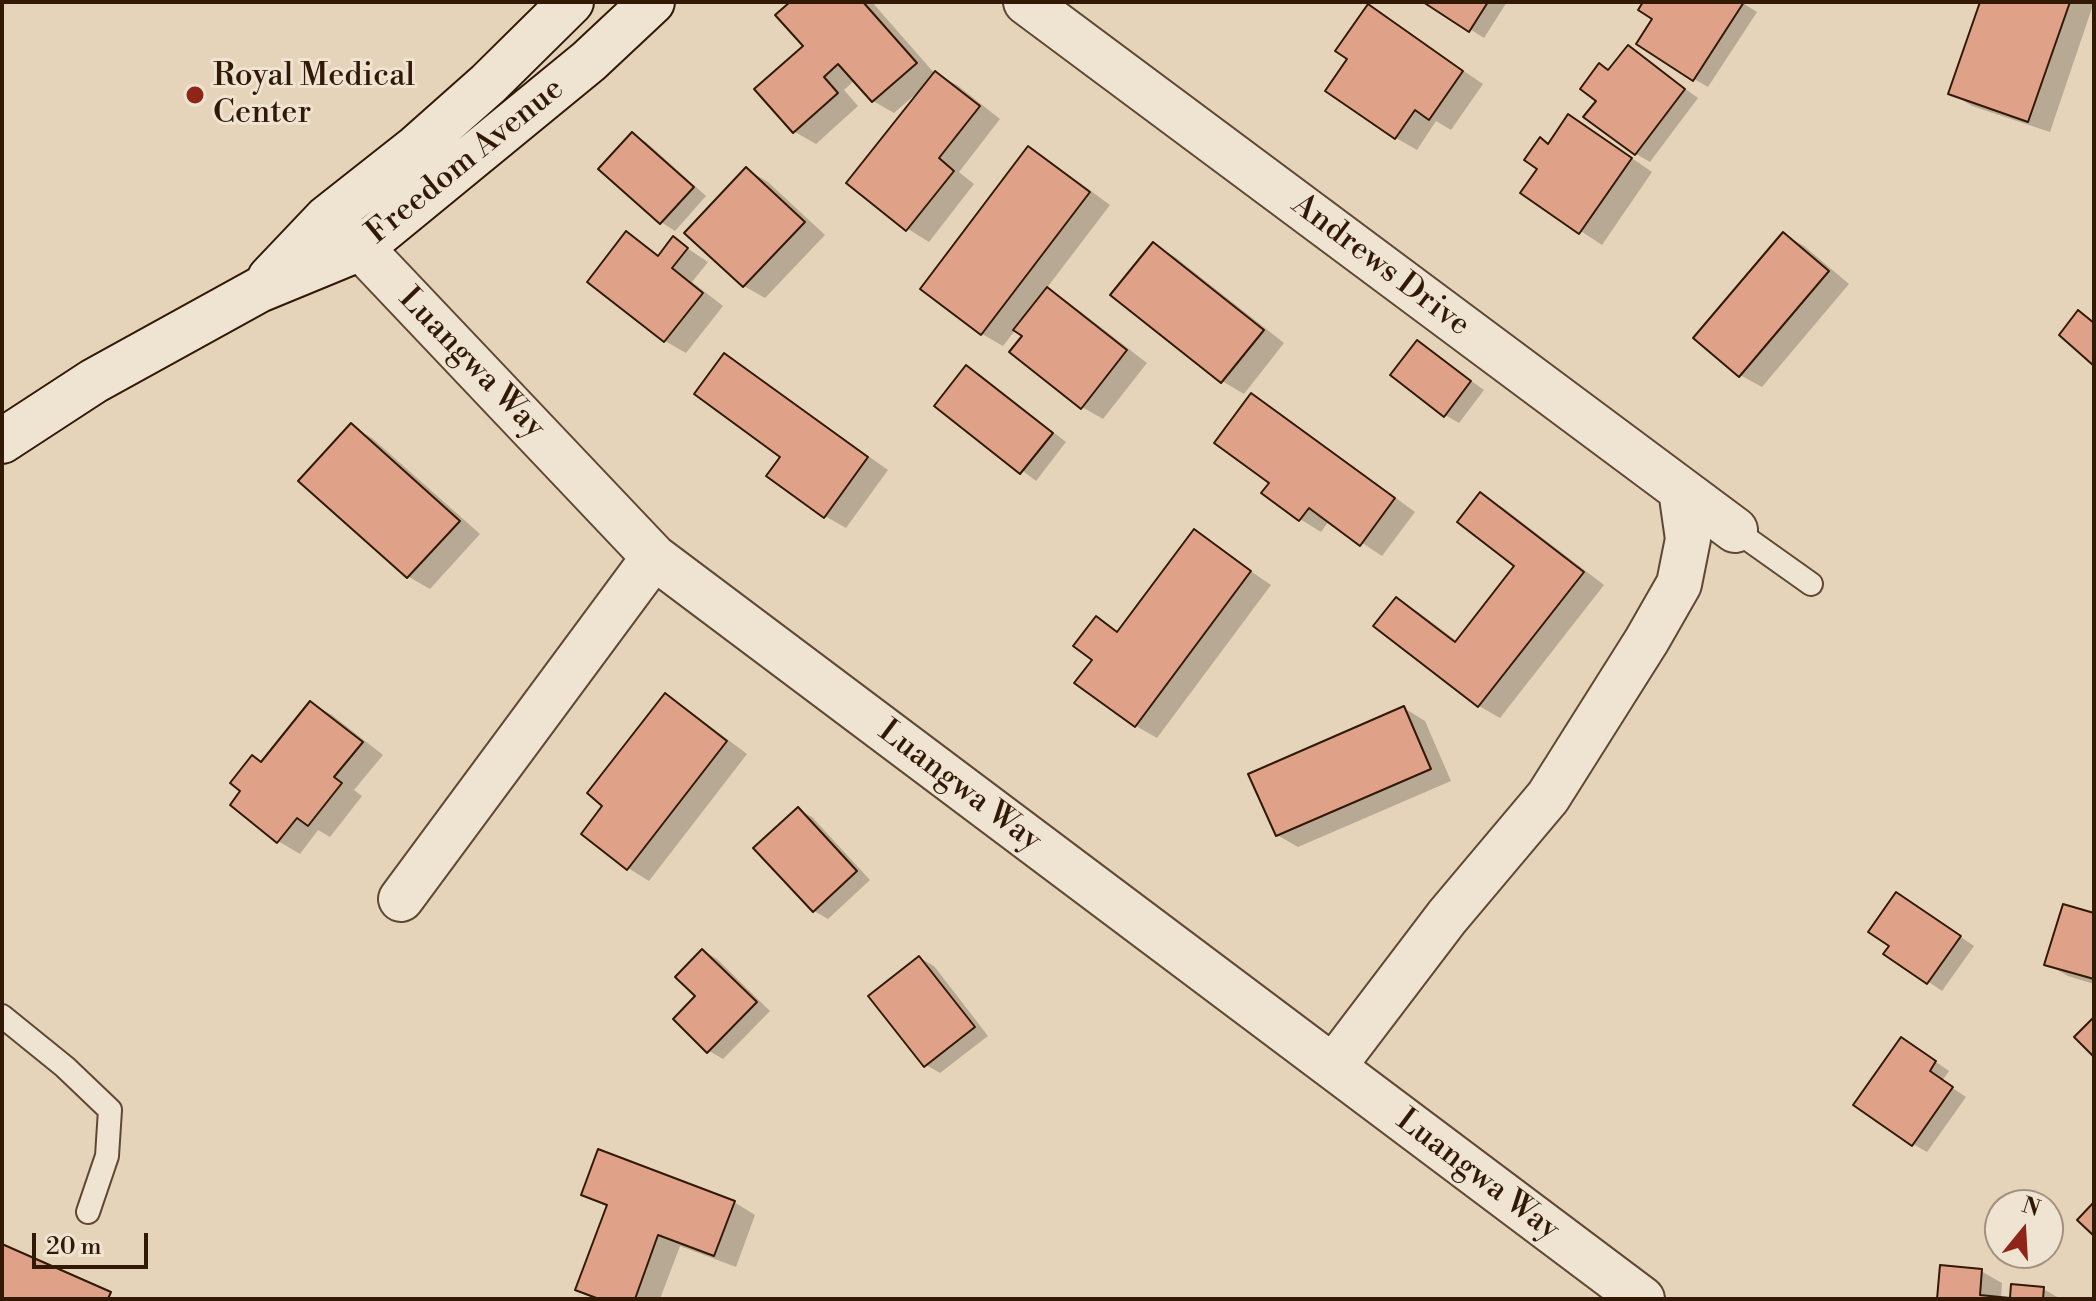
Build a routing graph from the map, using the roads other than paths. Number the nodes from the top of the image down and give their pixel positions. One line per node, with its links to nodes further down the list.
1 (571, 2): 4 (street, Freedom Avenue)
2 (652, 2): 5 (street, Freedom Avenue)
3 (1026, 2): 8 (street, Andrews Drive)
4 (327, 218): 5 (street, Luangwa Way); 6 (street, Freedom Avenue)
5 (361, 248): 6 (street, Freedom Avenue); 10 (street, Luangwa Way)
6 (259, 290): 7 (street, Freedom Avenue)
7 (2, 441)
8 (1681, 490): 9 (street, Andrews Drive); 14 (street)
9 (1735, 530): 11 (lane)
10 (654, 557): 12 (street); 14 (street, Luangwa Way)
11 (1811, 584)
12 (401, 899)
13 (2, 1016): 15 (lane)
14 (1333, 1067): 16 (street, Luangwa Way)
15 (88, 1212)
16 (1642, 1299)

